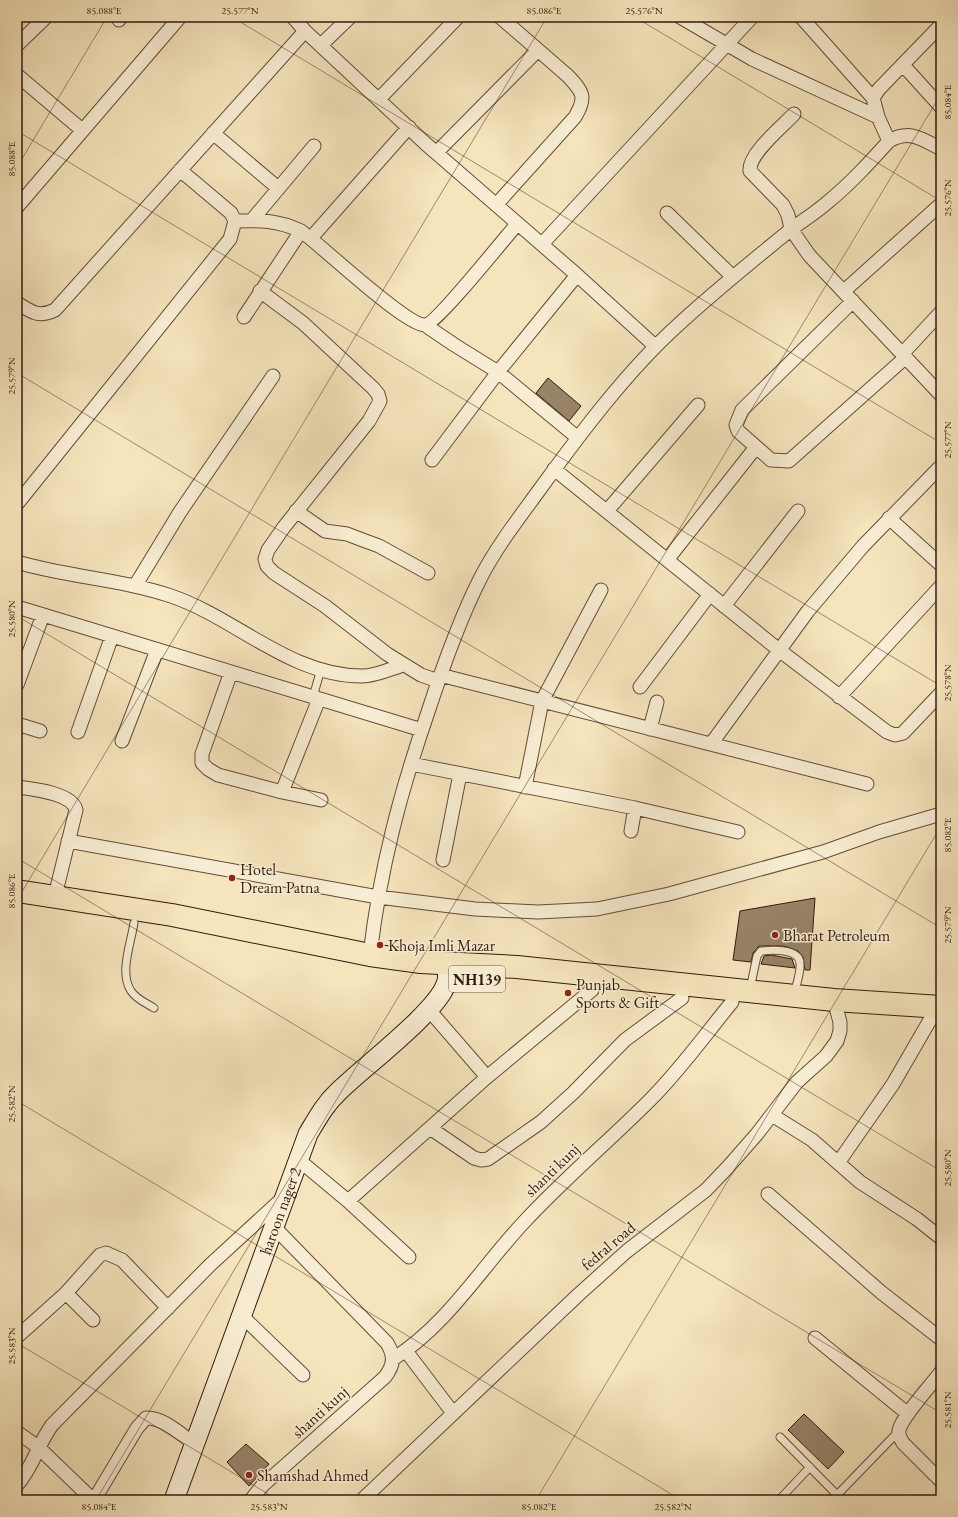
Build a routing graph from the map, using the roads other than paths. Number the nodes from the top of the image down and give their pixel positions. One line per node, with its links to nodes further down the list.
1 (46, 17): 13 (street)
2 (180, 17): 24 (street)
3 (293, 17): 11 (street)
4 (350, 17): 14 (street)
5 (458, 17): 19 (street)
6 (500, 17): 15 (street)
7 (680, 17): 12 (street)
8 (752, 17): 12 (street)
9 (801, 17): 18 (street)
10 (941, 25): 16 (street)
11 (305, 31): 14 (street); 25 (street)
12 (726, 44): 22 (street); 41 (street)
13 (17, 45)
14 (321, 45): 19 (street)
15 (538, 50): 29 (street); 33 (street)
16 (903, 66): 18 (street); 20 (street)
17 (19, 82): 24 (street)
18 (873, 98): 22 (street)
19 (379, 99): 23 (street)
20 (941, 107)
21 (794, 114): 39 (street)
22 (878, 117): 26 (street)
23 (409, 128): 29 (street); 40 (street)
24 (82, 130): 34 (street)
25 (213, 133): 30 (street); 31 (street)
26 (889, 141): 28 (street); 39 (street)
27 (314, 146): 31 (street)
28 (941, 149)
29 (436, 153): 33 (street)
30 (180, 170): 37 (street); 47 (street)
31 (278, 188): 36 (street)
32 (941, 204): 45 (street)
33 (496, 205): 38 (street)
34 (17, 207)
35 (667, 213): 43 (street)
36 (252, 220): 37 (street); 40 (street)
37 (234, 221): 62 (street)
38 (517, 224): 41 (street); 50 (street)
39 (791, 230): 43 (street); 45 (street)
40 (306, 234): 44 (street); 50 (street)
41 (542, 244): 42 (street)
42 (577, 275): 51 (street); 53 (street)
43 (733, 278): 51 (street)
44 (260, 291): 49 (street); 63 (street)
45 (844, 291): 46 (street)
46 (853, 301): 52 (street); 58 (street)
47 (17, 304)
48 (941, 312): 52 (street)
49 (244, 317)
50 (425, 325): 53 (street)
51 (656, 346): 57 (street)
52 (904, 355): 55 (street); 58 (street)
53 (498, 372): 57 (street); 59 (street)
54 (273, 376): 71 (street)
55 (941, 395)
56 (698, 406): 65 (street)
57 (578, 438): 60 (street)
58 (756, 447): 67 (street)
59 (432, 460)
60 (554, 469): 65 (street); 84 (street)
61 (940, 470): 66 (street)
62 (17, 504)
63 (296, 511): 70 (street); 81 (street)
64 (798, 511): 75 (street)
65 (607, 512): 67 (street)
66 (889, 518): 69 (street); 80 (street)
67 (667, 560): 74 (street)
68 (17, 562): 71 (street)
69 (941, 565)
70 (428, 573)
71 (135, 586): 82 (street)
72 (941, 586): 88 (street)
73 (601, 590): 90 (street)
74 (710, 594): 75 (street); 86 (street)
75 (724, 606): 80 (street)
76 (17, 607): 77 (street)
77 (44, 615): 78 (street); 85 (street)
78 (112, 636): 79 (street); 96 (street)
79 (157, 650): 83 (street); 97 (street)
80 (779, 650): 88 (street); 98 (street)
81 (403, 664): 82 (street); 84 (street)
82 (321, 669): 89 (lane)
83 (231, 672): 89 (street); 104 (street)
84 (439, 678): 90 (street); 94 (street)
85 (17, 685)
86 (640, 687)
87 (941, 693): 88 (street)
88 (840, 697)
89 (316, 698): 94 (street); 104 (street)
90 (542, 701): 93 (street); 103 (street)
91 (657, 702): 93 (street)
92 (17, 724): 95 (street)
93 (650, 729): 98 (street)
94 (422, 730): 99 (street)
95 (40, 731)
96 (78, 732)
97 (122, 741)
98 (710, 744): 101 (street)
99 (411, 764): 100 (street); 114 (street)
100 (460, 774): 103 (street); 111 (street)
101 (867, 784)
102 (17, 787): 110 (street)
103 (526, 787): 106 (street)
104 (282, 792): 105 (street)
105 (321, 800)
106 (635, 808): 108 (street); 109 (street)
107 (941, 814): 114 (street)
108 (631, 831)
109 (738, 832)
110 (68, 841): 113 (street); 114 (street)
111 (443, 860)
112 (17, 891): 113 (highway, NH139)
113 (55, 896): 117 (highway, NH139)
114 (378, 897): 117 (street)
115 (17, 905): 116 (highway, NH139)
116 (134, 923): 118 (highway, NH139); 125 (lane)
117 (370, 955): 118 (highway, NH139)
118 (447, 970): 119 (highway, NH139); 120 (highway, NH139); 126 (street, haroon nager 2)
119 (592, 990): 122 (highway, NH139); 128 (street)
120 (750, 990): 121 (highway, NH139); 121 (lane)
121 (794, 995): 124 (highway, NH139)
122 (682, 998): 123 (highway, NH139); 130 (street)
123 (732, 1002): 124 (highway, NH139); 146 (street, shanti kunj)
124 (836, 1007): 127 (highway, NH139); 129 (street, fedral road)
125 (154, 1008)
126 (429, 1010): 128 (street); 131 (street, haroon nager 2)
127 (937, 1016): 132 (street)
128 (487, 1077): 130 (street)
129 (772, 1115): 132 (street); 150 (street, fedral road)
130 (430, 1128): 135 (street)
131 (300, 1161): 133 (street, haroon nager 2); 135 (street)
132 (838, 1163): 137 (street)
133 (288, 1193): 136 (street, haroon nager 2); 140 (street)
134 (768, 1194): 145 (street)
135 (348, 1201): 138 (street)
136 (275, 1228): 141 (street, haroon nager 2); 147 (street)
137 (941, 1238)
138 (409, 1257)
139 (66, 1293): 140 (street); 142 (street); 143 (street)
140 (168, 1308): 156 (street)
141 (242, 1316): 149 (street); 155 (street, haroon nager 2)
142 (93, 1320)
143 (17, 1337)
144 (815, 1338): 151 (street)
145 (941, 1339)
146 (406, 1351): 147 (street, shanti kunj); 150 (street)
147 (393, 1359): 163 (street, shanti kunj)
148 (941, 1372): 151 (street)
149 (303, 1375)
150 (453, 1413): 164 (street, fedral road)
151 (908, 1414): 152 (street)
152 (899, 1431): 158 (street); 160 (lane)
153 (17, 1432): 156 (street)
154 (780, 1437): 157 (lane)
155 (195, 1444): 161 (street); 162 (street, haroon nager 2)
156 (38, 1447): 159 (street); 161 (street)
157 (810, 1467): 160 (lane); 165 (lane)
158 (941, 1481)
159 (17, 1485)
160 (840, 1498)
161 (94, 1500)
162 (174, 1500)
163 (251, 1500)
164 (362, 1500)
165 (779, 1500)

